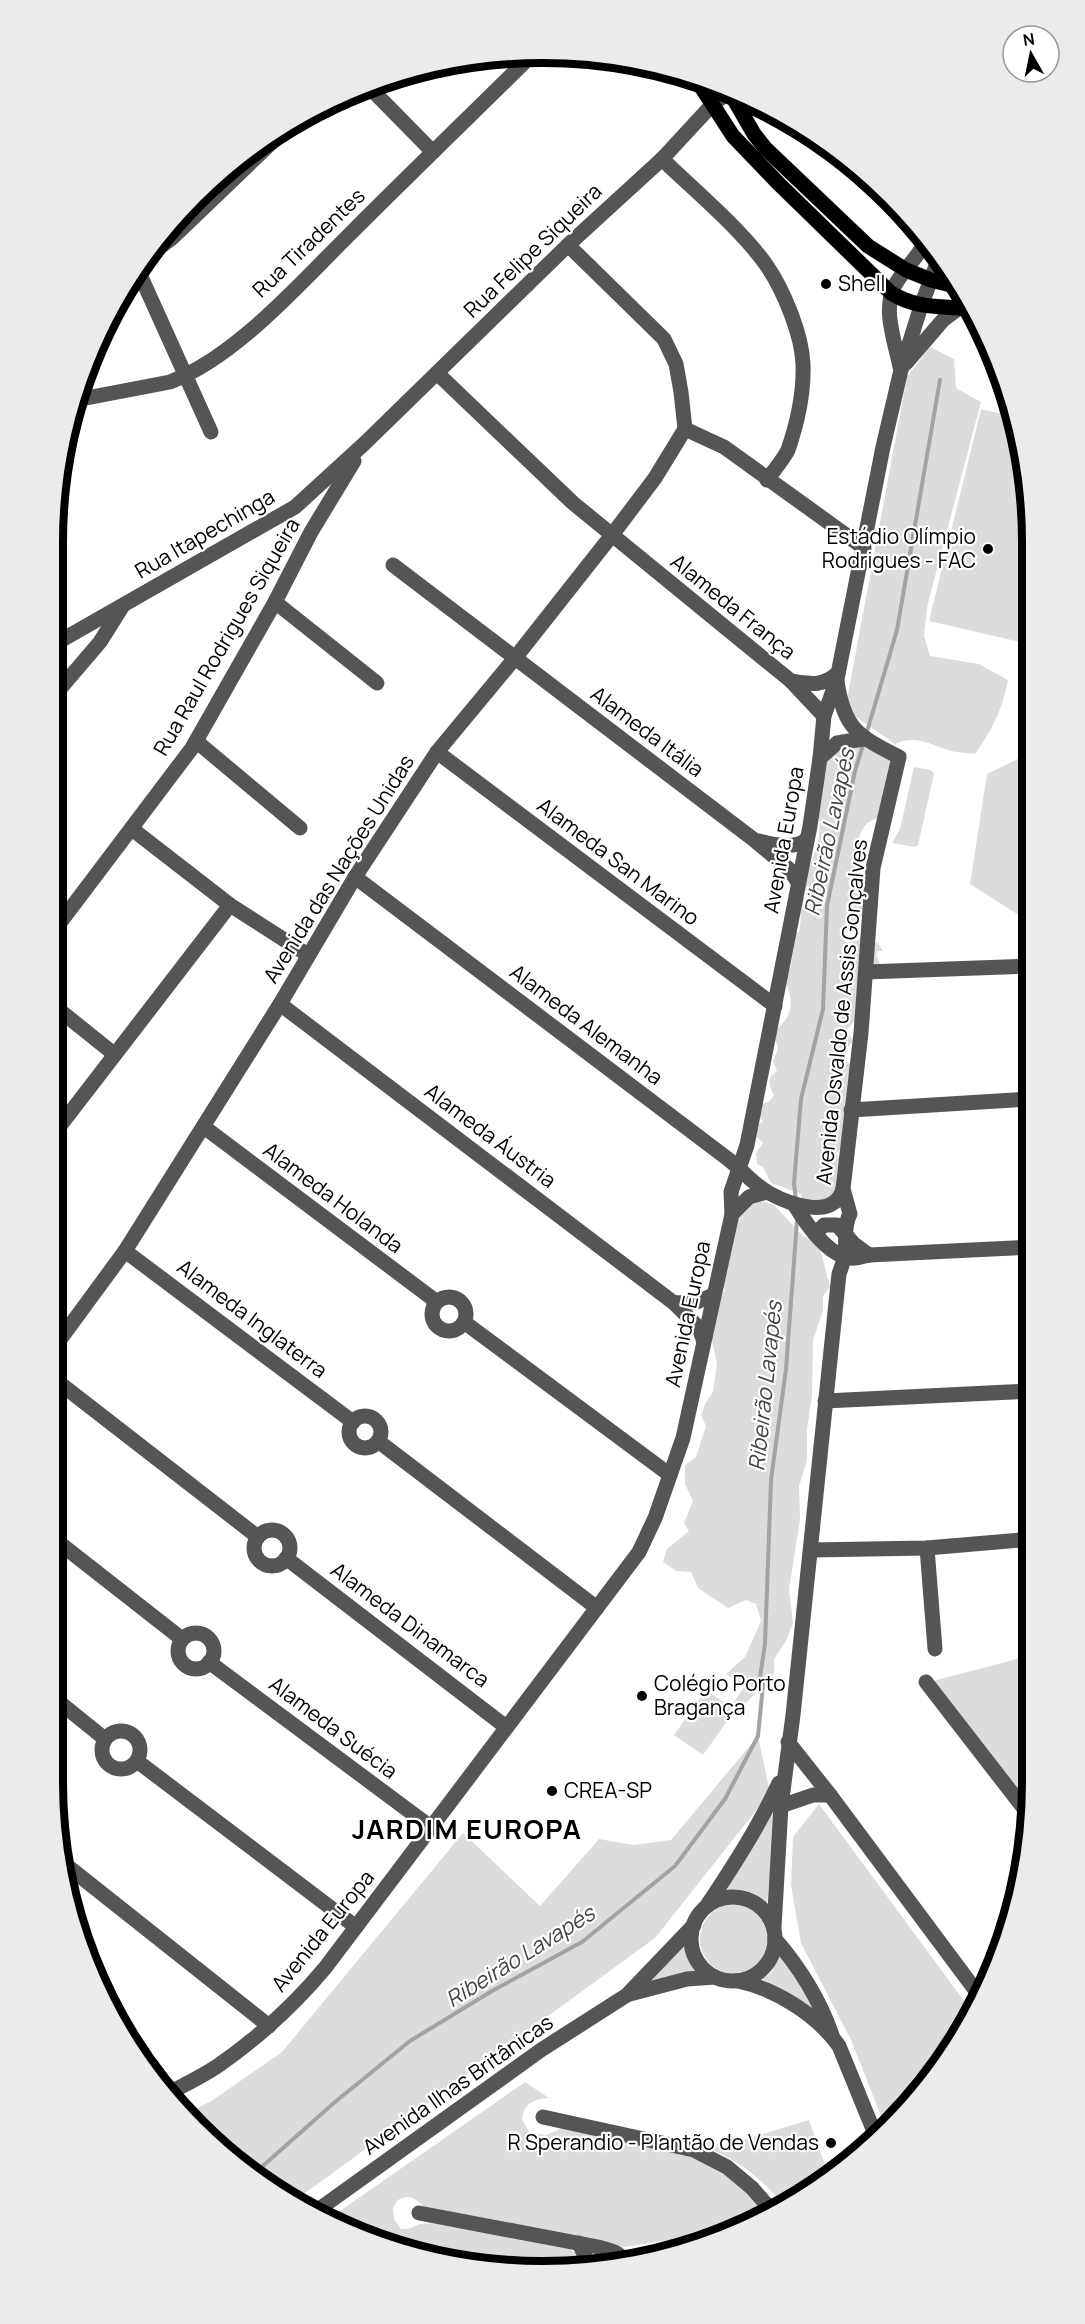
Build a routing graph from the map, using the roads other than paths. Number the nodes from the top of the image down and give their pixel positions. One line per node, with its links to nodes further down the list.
1 (523, 64): 7 (street, Rua Tiradentes)
2 (702, 90): 6 (main road)
3 (375, 93): 7 (street)
4 (721, 97): 6 (street, Rua Felipe Siqueira)
5 (738, 104): 14 (main road)
6 (711, 106): 8 (street, Rua Felipe Siqueira); 18 (main road)
7 (433, 152): 24 (street, Rua Tiradentes)
8 (662, 159): 11 (street, Rua Felipe Siqueira); 29 (street)
9 (252, 161): 10 (street)
10 (174, 237)
11 (568, 245): 23 (street, Rua Felipe Siqueira); 26 (street)
12 (922, 250): 14 (street)
13 (935, 268): 16 (street, Avenida Europa)
14 (906, 270): 16 (main road); 18 (street)
15 (142, 279): 24 (street)
16 (931, 280): 17 (main road); 19 (street, Avenida Europa)
17 (946, 284)
18 (891, 293): 19 (main road); 22 (street, Avenida Europa)
19 (921, 306): 20 (main road); 22 (street, Avenida Europa)
20 (961, 308)
21 (962, 309): 22 (street, Avenida Europa)
22 (901, 370): 33 (street, Avenida Europa)
23 (437, 373): 28 (street, Rua Felipe Siqueira); 32 (street, Alameda França)
24 (184, 376): 25 (street, Rua Tiradentes); 27 (street)
25 (85, 398)
26 (684, 429): 29 (street); 32 (street, Avenida das Nações Unidas)
27 (211, 432)
28 (365, 443): 30 (street, Rua Itapechinga); 31 (street, Rua Raul Rodrigues Siqueira)
29 (767, 480): 33 (street)
30 (295, 507): 31 (street); 36 (street, Rua Itapechinga)
31 (311, 532): 35 (street, Rua Raul Rodrigues Siqueira)
32 (612, 535): 38 (street, Avenida das Nações Unidas); 40 (street, Alameda França)
33 (864, 548): 39 (street, Avenida Europa)
34 (393, 565): 38 (street, Alameda Itália)
35 (275, 602): 41 (street); 45 (street, Rua Raul Rodrigues Siqueira)
36 (124, 604): 37 (street, Rua Itapechinga); 42 (street)
37 (63, 639)
38 (515, 658): 46 (street, Avenida das Nações Unidas); 50 (street, Alameda Itália)
39 (837, 676): 40 (street); 43 (street, Avenida Europa); 44 (street)
40 (791, 681): 43 (street, Alameda França)
41 (377, 683)
42 (63, 684)
43 (824, 716): 47 (street, Avenida Europa)
44 (864, 739): 47 (street); 58 (street, Avenida Osvaldo de Assis Gonçalves)
45 (196, 741): 48 (street); 49 (street, Rua Raul Rodrigues Siqueira)
46 (437, 752): 52 (street, Avenida das Nações Unidas); 60 (street, Alameda San Marino)
47 (820, 758): 51 (street, Avenida Europa)
48 (300, 828)
49 (132, 829): 54 (street); 55 (street, Rua Raul Rodrigues Siqueira)
50 (753, 839): 51 (street, Alameda Itália); 53 (street, Alameda Itália)
51 (807, 839): 53 (street, Avenida Europa)
52 (355, 877): 56 (street, Avenida das Nações Unidas); 68 (street, Alameda Alemanha)
53 (798, 882): 60 (street, Avenida Europa)
54 (230, 905): 56 (street); 62 (street)
55 (63, 918)
56 (308, 956): 59 (street, Avenida das Nações Unidas)
57 (1022, 966): 58 (street)
58 (866, 972): 64 (street, Avenida Osvaldo de Assis Gonçalves)
59 (280, 1004): 66 (street, Avenida das Nações Unidas); 81 (street, Alameda Áustria)
60 (775, 1006): 67 (street, Avenida Europa)
61 (63, 1014): 62 (street)
62 (114, 1054): 65 (street)
63 (1022, 1097): 64 (street)
64 (851, 1110): 69 (street, Avenida Osvaldo de Assis Gonçalves)
65 (63, 1121)
66 (204, 1127): 76 (street, Avenida das Nações Unidas); 80 (street, Alameda Holanda)
67 (747, 1145): 68 (street, Avenida Europa); 70 (street)
68 (739, 1168): 70 (street, Alameda Alemanha); 72 (street, Avenida Europa)
69 (843, 1189): 71 (street, Alameda Alemanha); 74 (street, Avenida Osvaldo de Assis Gonçalves)
70 (767, 1192): 71 (street, Alameda Alemanha); 72 (street)
71 (799, 1208): 73 (street)
72 (732, 1214): 79 (street, Avenida Europa)
73 (814, 1234): 74 (street); 77 (street)
74 (847, 1236): 77 (street, Avenida Osvaldo de Assis Gonçalves); 78 (street)
75 (1022, 1247): 78 (street)
76 (125, 1251): 83 (street, Avenida das Nações Unidas); 88 (street, Alameda Inglaterra)
77 (840, 1254): 78 (street); 87 (street, Avenida Osvaldo de Assis Gonçalves)
78 (869, 1255)
79 (713, 1295): 81 (street); 84 (street, Avenida Europa)
80 (437, 1302): 82 (street, Alameda Holanda); 82 (street)
81 (674, 1303): 84 (street, Alameda Áustria)
82 (464, 1322): 90 (street, Alameda Holanda)
83 (63, 1333)
84 (703, 1339): 90 (street, Avenida Europa)
85 (63, 1386): 91 (street)
86 (1022, 1391): 87 (street)
87 (825, 1401): 95 (street, Avenida Osvaldo de Assis Gonçalves)
88 (353, 1422): 89 (street, Alameda Inglaterra); 89 (street)
89 (378, 1441): 97 (street, Alameda Inglaterra)
90 (670, 1475): 97 (street, Avenida Europa)
91 (258, 1537): 96 (street); 96 (street)
92 (1022, 1540): 94 (street)
93 (63, 1547): 98 (street)
94 (927, 1548): 95 (street); 99 (street)
95 (811, 1550): 105 (street, Avenida Osvaldo de Assis Gonçalves)
96 (286, 1558): 103 (street, Alameda Dinamarca)
97 (597, 1608): 103 (street, Avenida Europa)
98 (182, 1639): 100 (street); 100 (street)
99 (935, 1649)
100 (209, 1662): 111 (street, Alameda Suécia)
101 (926, 1682): 109 (street)
102 (63, 1706): 104 (street)
103 (506, 1727): 111 (street, Avenida Europa)
104 (105, 1739): 106 (street); 106 (street)
105 (788, 1742): 107 (street, Avenida Osvaldo de Assis Gonçalves); 108 (street)
106 (137, 1761): 115 (street)
107 (785, 1769): 110 (street, Avenida Osvaldo de Assis Gonçalves); 113 (street, Avenida Osvaldo de Assis Gonçalves)
108 (830, 1795): 110 (street); 119 (street)
109 (1021, 1805)
110 (781, 1806): 116 (street, Avenida Osvaldo de Assis Gonçalves)
111 (432, 1828): 115 (street, Avenida Europa)
112 (71, 1869): 121 (street)
113 (707, 1906): 114 (street); 116 (street)
114 (694, 1925): 117 (street); 120 (street, Avenida Ilhas Britânicas)
115 (356, 1928): 121 (street, Avenida Europa)
116 (774, 1933): 118 (street); 122 (street)
117 (715, 1977): 118 (street); 120 (street, Avenida Ilhas Britânicas)
118 (735, 1980): 122 (street)
119 (975, 1990)
120 (627, 1995): 127 (street, Avenida Ilhas Britânicas)
121 (269, 2026): 123 (street, Avenida Europa)
122 (833, 2037): 125 (street)
123 (175, 2089)
124 (543, 2117): 126 (street)
125 (873, 2129)
126 (767, 2205)
127 (322, 2207)
128 (418, 2213): 129 (street)
129 (579, 2243): 130 (street); 131 (street)
130 (620, 2255)
131 (586, 2259)

